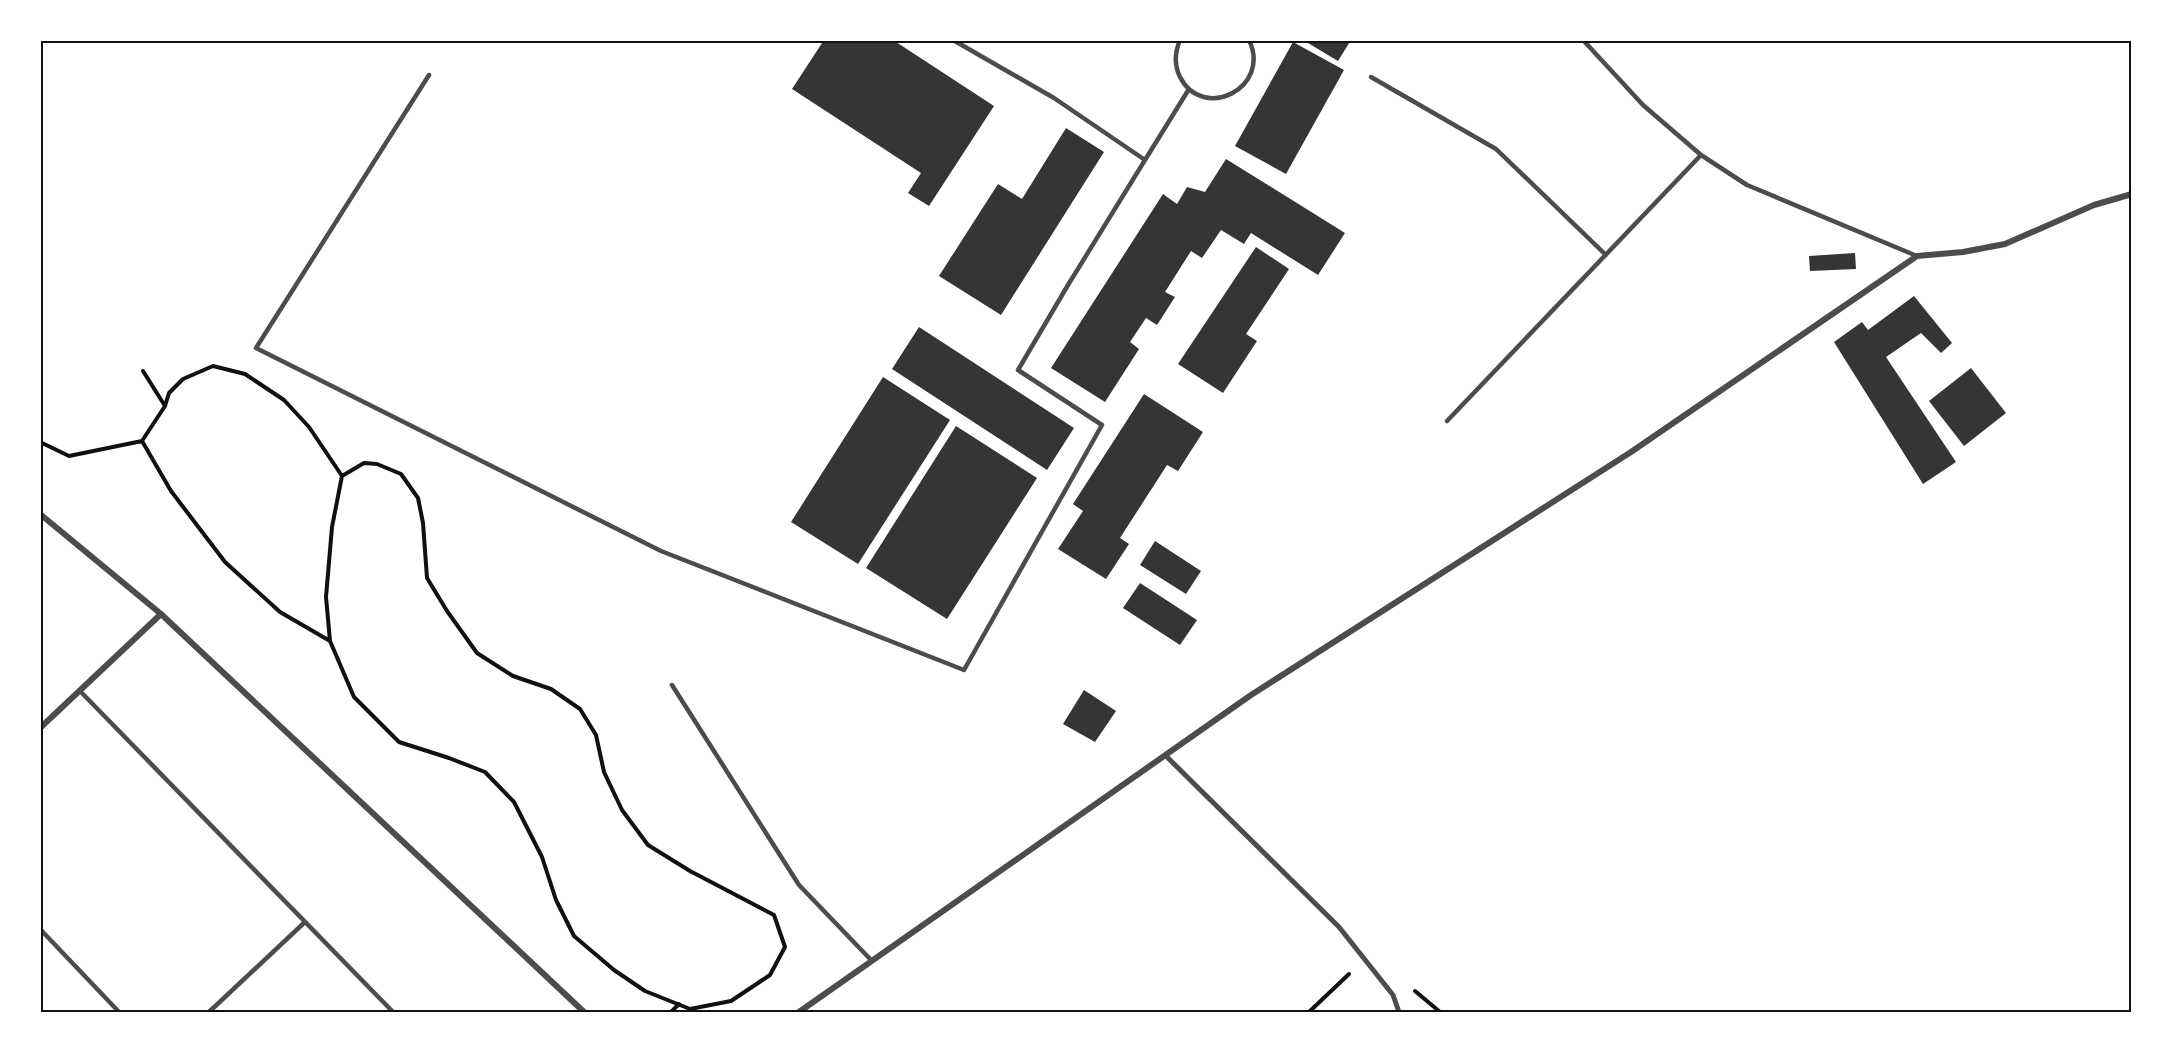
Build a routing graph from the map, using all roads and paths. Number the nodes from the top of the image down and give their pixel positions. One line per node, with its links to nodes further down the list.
1 (953, 40): 9 (lane)
2 (1180, 40): 7 (lane)
3 (1583, 40): 8 (lane)
4 (1250, 41): 7 (lane)
5 (429, 75): 9 (lane)
6 (1371, 77): 11 (lane)
7 (1189, 89): 9 (lane)
8 (1701, 155): 11 (lane); 12 (lane)
9 (1145, 160)
10 (2132, 194): 12 (street)
11 (1606, 255): 15 (lane)
12 (1917, 256): 25 (street)
13 (143, 371): 14 (path)
14 (165, 406): 16 (path); 18 (path)
15 (1447, 421)
16 (142, 441): 17 (path); 21 (path)
17 (40, 442)
18 (342, 476): 21 (path); 30 (path)
19 (40, 513): 20 (street)
20 (161, 614): 23 (street); 34 (street)
21 (330, 642): 30 (path)
22 (672, 685): 29 (lane)
23 (80, 691): 24 (street); 26 (lane)
24 (40, 728)
25 (1166, 756): 28 (street); 29 (street)
26 (305, 922): 32 (lane); 33 (lane)
27 (40, 929): 31 (lane)
28 (1364, 959): 37 (path); 38 (street)
29 (873, 961): 36 (street)
30 (678, 1004): 35 (path)
31 (119, 1012)
32 (209, 1012)
33 (393, 1012)
34 (584, 1012)
35 (671, 1012)
36 (799, 1012)
37 (1310, 1012)
38 (1400, 1012)

